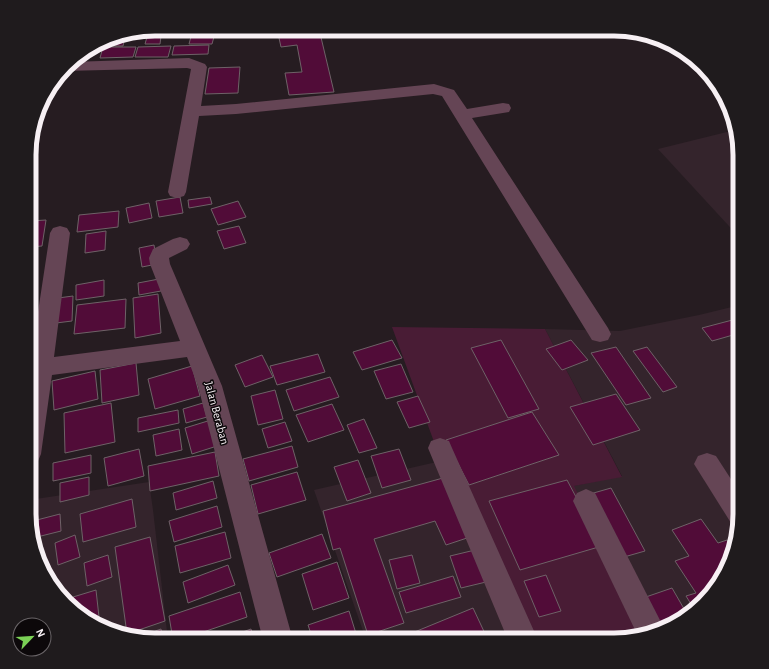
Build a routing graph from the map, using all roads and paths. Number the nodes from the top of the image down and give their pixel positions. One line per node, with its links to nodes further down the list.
1 (76, 67): 3 (street)
2 (503, 108): 4 (street)
3 (191, 111): 4 (street); 5 (street)
4 (462, 115): 8 (street)
5 (177, 192)
6 (60, 233): 10 (street)
7 (180, 244): 9 (street, Jalan Beraban)
8 (600, 334)
9 (193, 348): 10 (street); 16 (street, Jalan Beraban)
10 (36, 367)
11 (440, 448): 17 (street)
12 (707, 464): 14 (street)
13 (586, 501): 15 (street)
14 (733, 504)
15 (649, 628)
16 (276, 633)
17 (520, 633)

